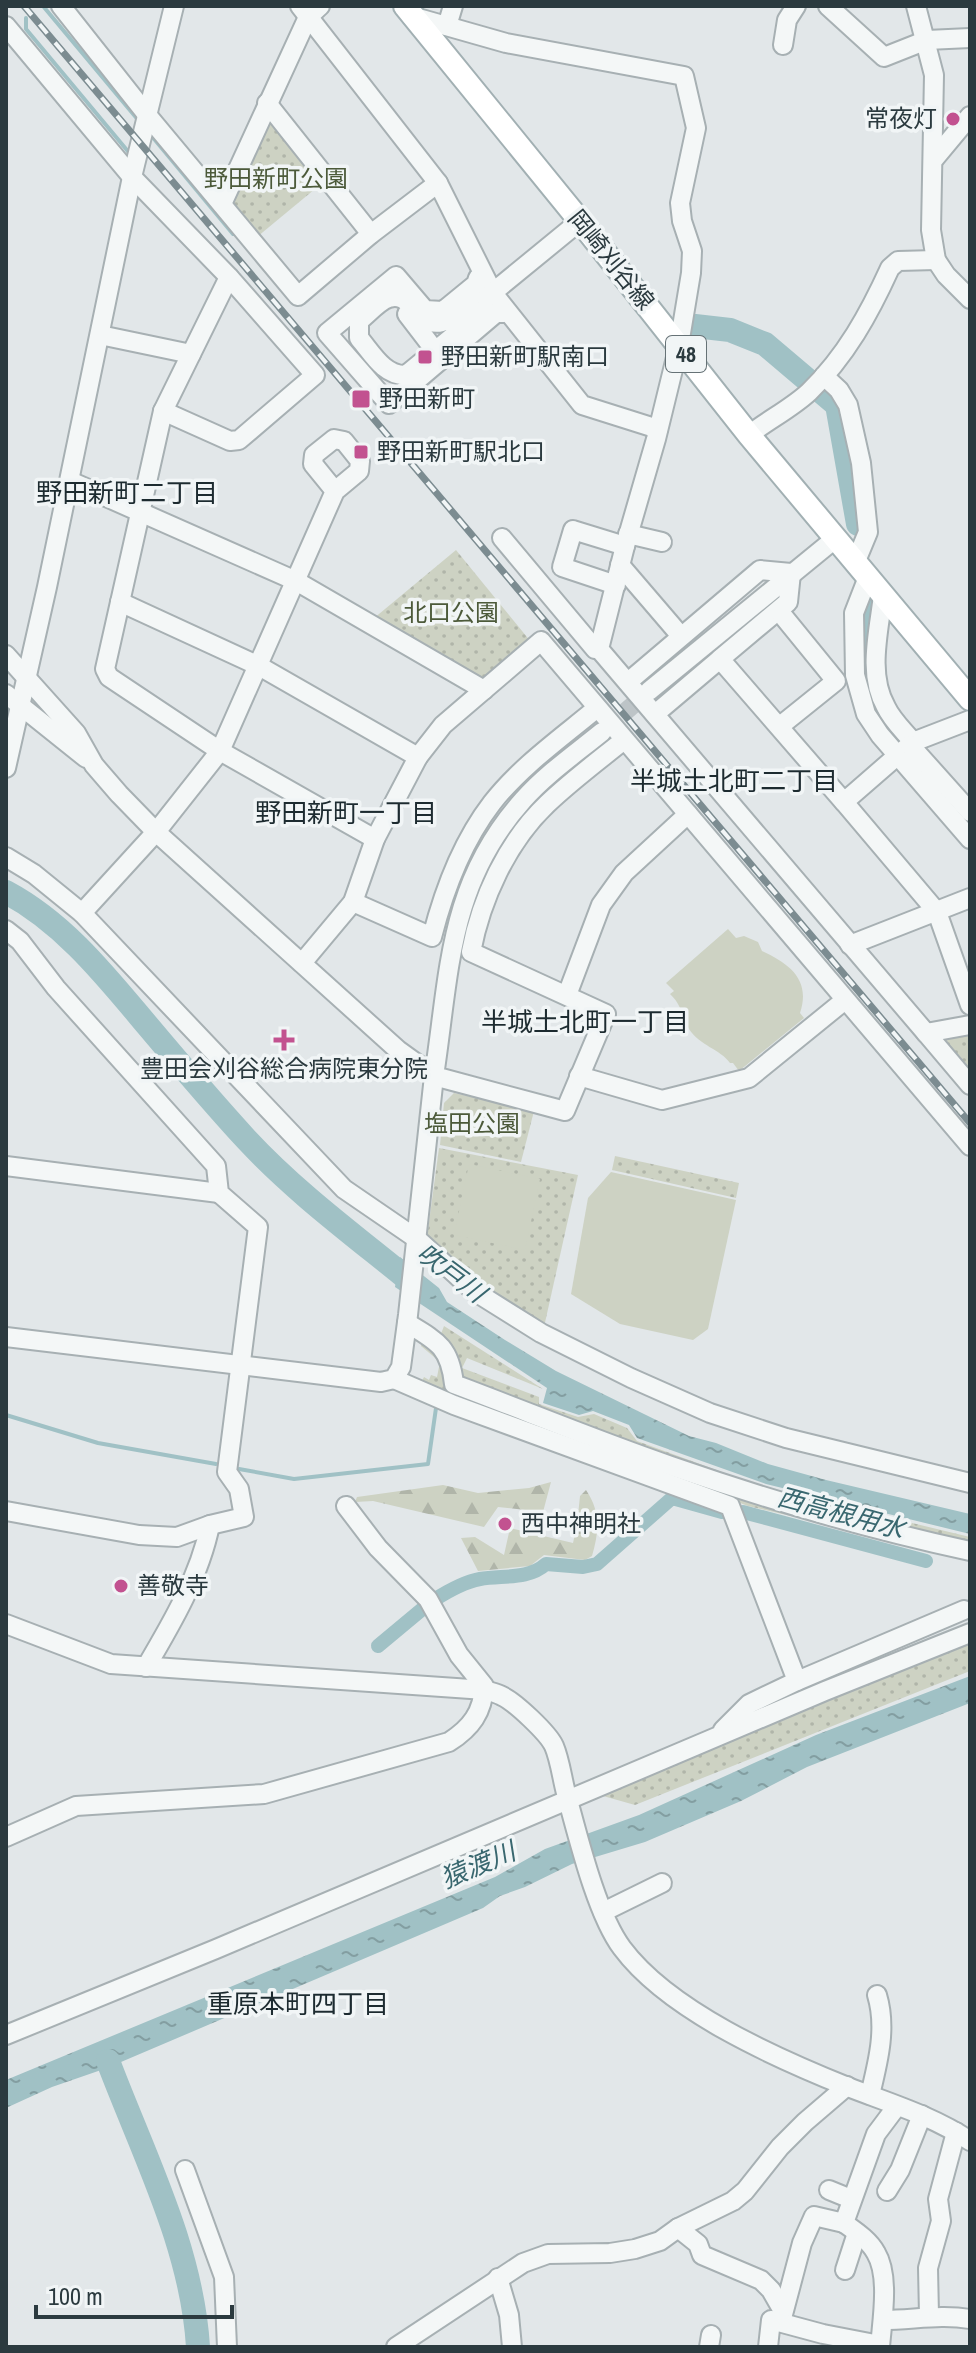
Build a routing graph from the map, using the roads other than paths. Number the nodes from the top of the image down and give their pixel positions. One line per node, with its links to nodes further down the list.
1 (61, 6): 11 (street)
2 (82, 6): 11 (street)
3 (174, 6): 17 (street)
4 (453, 6): 12 (street)
5 (796, 6): 15 (street)
6 (828, 6): 14 (street)
7 (916, 6): 14 (street)
8 (309, 10): 16 (street); 21 (street)
9 (408, 11): 12 (street); 23 (main road, 岡崎刈谷線 / 48)
10 (6, 26): 20 (street)
11 (77, 26): 17 (street)
12 (447, 26): 31 (street)
13 (970, 38): 14 (street)
14 (927, 40): 19 (street)
15 (783, 45)
16 (267, 103): 22 (street); 24 (street)
17 (148, 116): 20 (street); 22 (street)
18 (970, 116): 19 (street)
19 (935, 158): 25 (street)
20 (132, 177): 26 (street); 29 (street)
21 (438, 183): 24 (street); 27 (street)
22 (222, 204): 24 (street)
23 (580, 221): 27 (street); 31 (main road, 岡崎刈谷線 / 48)
24 (371, 234)
25 (936, 260): 28 (street); 33 (street)
26 (229, 277): 32 (street); 35 (street)
27 (493, 293): 30 (street); 36 (street)
28 (970, 299)
29 (100, 335): 32 (street); 38 (street)
30 (430, 344)
31 (679, 345): 36 (street); 37 (main road, 岡崎刈谷線 / 48)
32 (191, 354): 35 (street)
33 (824, 376): 37 (street); 46 (street)
34 (389, 404): 34 (street)
35 (163, 411): 40 (street)
36 (658, 429): 43 (street)
37 (749, 435): 42 (main road, 岡崎刈谷線 / 48)
38 (70, 481): 40 (street); 58 (street)
39 (335, 491): 48 (street)
40 (139, 511): 48 (street); 51 (street)
41 (502, 538): 54 (street)
42 (836, 538): 46 (main road, 岡崎刈谷線 / 48); 47 (street)
43 (627, 540): 44 (street); 45 (street); 49 (street)
44 (662, 542)
45 (620, 565): 49 (street); 53 (street)
46 (862, 569): 50 (main road, 岡崎刈谷線 / 48); 70 (street)
47 (791, 573): 52 (street); 53 (street); 61 (street)
48 (296, 581): 57 (street); 60 (street)
49 (616, 585): 54 (street)
50 (883, 595): 62 (main road, 岡崎刈谷線 / 48); 70 (street)
51 (120, 602): 57 (street); 71 (street)
52 (779, 611): 56 (street); 67 (street)
53 (680, 635): 59 (street)
54 (599, 649): 59 (street)
55 (6, 655): 58 (street)
56 (720, 659): 65 (street); 67 (street)
57 (259, 666): 71 (street); 72 (street)
58 (27, 677): 63 (street); 73 (street)
59 (628, 682): 65 (street)
60 (484, 690): 64 (street); 72 (street)
61 (649, 691)
62 (970, 699)
63 (13, 700): 73 (street); 74 (street)
64 (597, 708): 69 (street); 83 (street)
65 (655, 714): 87 (street)
66 (970, 720): 70 (street)
67 (780, 726): 75 (street)
68 (602, 732): 94 (street)
69 (624, 740): 77 (street); 89 (street)
70 (908, 748): 75 (street); 76 (street); 80 (street)
71 (220, 751): 78 (street); 79 (street)
72 (418, 757): 79 (street)
73 (94, 765): 78 (street)
74 (6, 768)
75 (844, 802): 84 (street)
76 (970, 812)
77 (688, 814): 89 (street); 90 (street)
78 (156, 832): 85 (street); 88 (street)
79 (375, 839): 83 (street)
80 (970, 839)
81 (6, 857): 85 (street)
82 (970, 898): 84 (street)
83 (353, 902): 88 (street)
84 (937, 912): 87 (street); 91 (street)
85 (82, 913): 100 (street)
86 (6, 930): 99 (street)
87 (850, 945): 93 (street)
88 (302, 963): 94 (street)
89 (567, 995): 95 (street)
90 (845, 1000): 95 (street); 97 (street)
91 (970, 1005)
92 (970, 1025): 93 (street)
93 (926, 1033): 96 (street)
94 (434, 1076): 95 (street); 100 (street)
95 (579, 1076)
96 (970, 1085)
97 (970, 1146)
98 (6, 1166): 99 (street)
99 (219, 1193): 103 (street)
100 (416, 1244): 101 (street); 105 (street)
101 (408, 1319): 104 (street); 109 (street)
102 (6, 1337): 103 (street)
103 (240, 1365): 104 (street); 108 (street)
104 (394, 1379): 114 (street)
105 (970, 1483)
106 (346, 1506): 115 (street)
107 (6, 1511): 108 (street)
108 (210, 1525): 113 (street)
109 (970, 1551)
110 (964, 1610): 114 (street)
111 (6, 1624): 113 (street)
112 (970, 1633): 116 (street)
113 (146, 1667): 115 (street)
114 (797, 1681): 116 (street)
115 (485, 1690): 117 (street); 118 (street)
116 (716, 1737): 117 (street)
117 (570, 1807): 120 (street); 122 (street)
118 (6, 1837)
119 (662, 1883): 120 (street)
120 (603, 1912): 123 (street)
121 (877, 1995): 124 (street)
122 (6, 2035)
123 (847, 2086): 124 (street); 132 (street)
124 (870, 2095): 125 (street)
125 (897, 2106): 126 (street); 131 (street)
126 (922, 2115): 127 (street); 130 (street)
127 (965, 2134): 136 (street)
128 (185, 2170): 141 (street)
129 (829, 2190): 131 (street)
130 (887, 2191)
131 (851, 2199): 133 (street)
132 (678, 2228): 135 (street); 137 (street)
133 (850, 2228): 134 (street); 137 (street); 139 (street)
134 (845, 2270)
135 (498, 2278): 142 (street); 143 (street)
136 (929, 2315): 138 (street); 139 (street)
137 (782, 2317): 140 (street); 144 (street)
138 (970, 2319)
139 (883, 2320): 140 (street)
140 (880, 2346)
141 (227, 2347)
142 (396, 2347)
143 (512, 2347)
144 (768, 2347)

